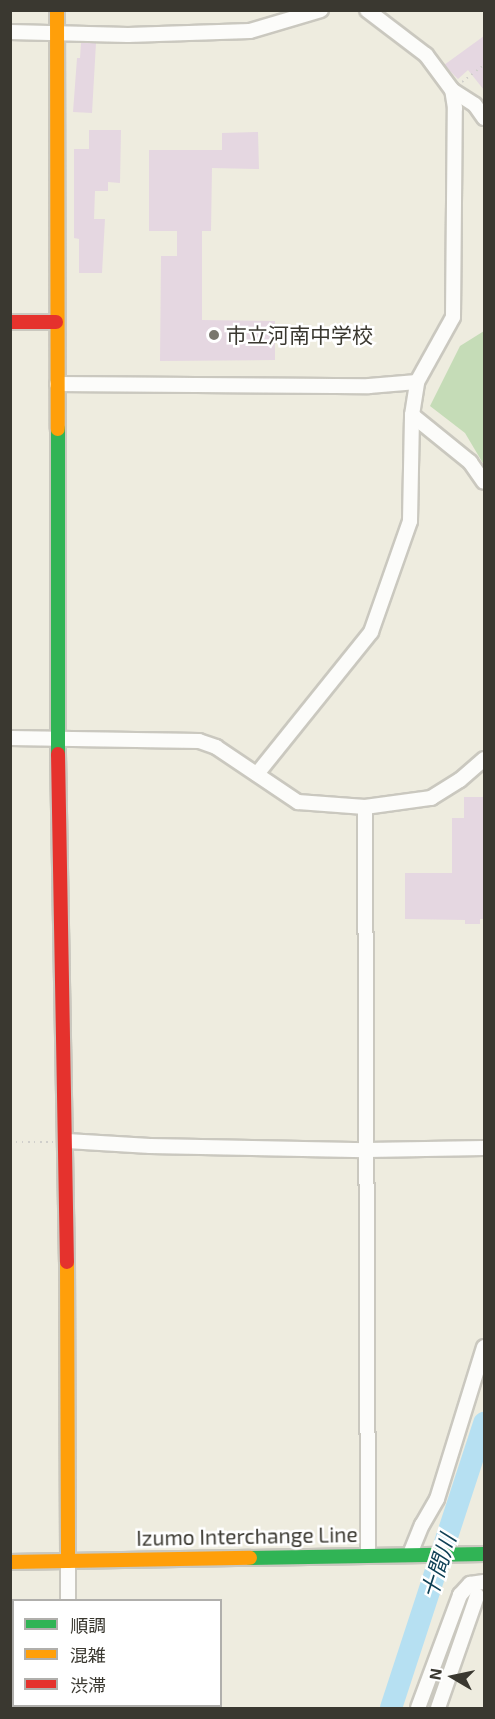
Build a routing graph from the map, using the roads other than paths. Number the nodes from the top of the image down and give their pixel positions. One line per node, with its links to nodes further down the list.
1 (57, 10): 5 (street)
2 (321, 10): 5 (street)
3 (367, 10): 6 (street)
4 (10, 32): 5 (street)
5 (57, 32): 9 (street)
6 (452, 90): 7 (street); 10 (street)
7 (484, 118)
8 (10, 322): 9 (street)
9 (56, 322): 11 (street)
10 (417, 382): 11 (street); 12 (street)
11 (57, 384): 15 (street)
12 (412, 415): 13 (street); 17 (street)
13 (484, 482)
14 (10, 738): 15 (street)
15 (58, 740): 17 (street); 19 (street)
16 (484, 759): 18 (street)
17 (257, 774): 18 (street)
18 (365, 807): 21 (street)
19 (66, 1142): 21 (street); 26 (street)
20 (484, 1148): 21 (street)
21 (367, 1150): 23 (street)
22 (484, 1347): 24 (street)
23 (368, 1554): 24 (street, Izumo Interchange Line); 26 (street, Izumo Interchange Line)
24 (415, 1554): 25 (street, Izumo Interchange Line)
25 (479, 1554)
26 (68, 1561): 27 (street, Izumo Interchange Line); 29 (street)
27 (10, 1562)
28 (484, 1582): 31 (street)
29 (68, 1599)
30 (481, 1599): 32 (street)
31 (418, 1708)
32 (438, 1708)

